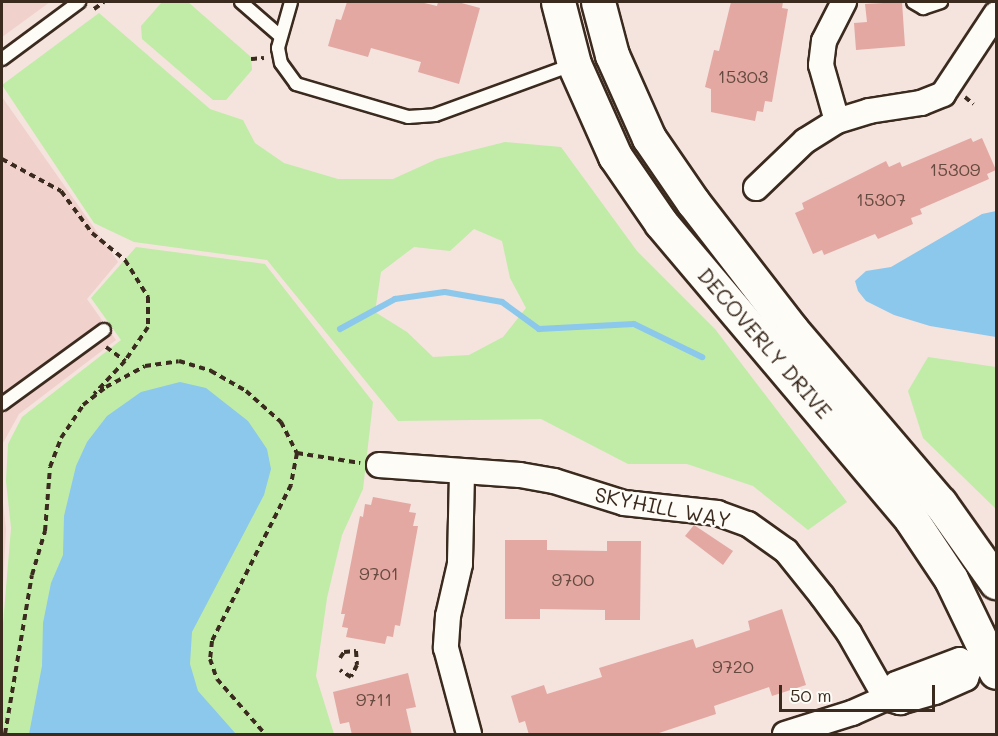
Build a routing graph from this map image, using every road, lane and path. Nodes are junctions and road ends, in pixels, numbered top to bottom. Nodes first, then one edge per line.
1 (79, 2) edge
2 (241, 2) edge
3 (291, 2) edge
4 (558, 2) edge
5 (598, 2) edge
6 (844, 2) edge
7 (913, 2) edge
8 (941, 2) edge
9 (996, 14) edge
10 (279, 35) junction
11 (264, 58) dead end
12 (2, 59) edge
13 (251, 59) dead end
14 (573, 64) junction
15 (837, 121) junction
16 (2, 159) edge
17 (756, 188) dead end
18 (730, 278) junction
19 (104, 330) dead end
20 (105, 347) dead end
21 (125, 361) junction
22 (2, 404) edge
23 (83, 405) junction
24 (297, 453) junction
25 (379, 465) joint
26 (462, 473) junction
27 (996, 582) edge
28 (340, 658) dead end
29 (989, 664) edge
30 (340, 670) dead end
31 (886, 698) junction
32 (4, 734) edge
33 (265, 735) edge
34 (469, 735) edge
35 (785, 735) edge

1 - 12 lane
2 - 10 lane
3 - 10 lane
4 - 14 street, DECOVERLY DRIVE
5 - 18 street, DECOVERLY DRIVE
6 - 15 street
7 - 8 lane
9 - 15 street
10 - 14 lane
11 - 13 path
14 - 18 street, DECOVERLY DRIVE
15 - 17 street
16 - 21 path
18 - 27 street, DECOVERLY DRIVE
18 - 29 street, DECOVERLY DRIVE
19 - 22 lane
20 - 21 path
21 - 23 path
23 - 24 path
23 - 32 path
24 - 25 path
24 - 33 path
25 - 26 street, SKYHILL WAY
26 - 31 street, SKYHILL WAY
26 - 34 street
28 - 30 path
29 - 31 street
31 - 35 street

